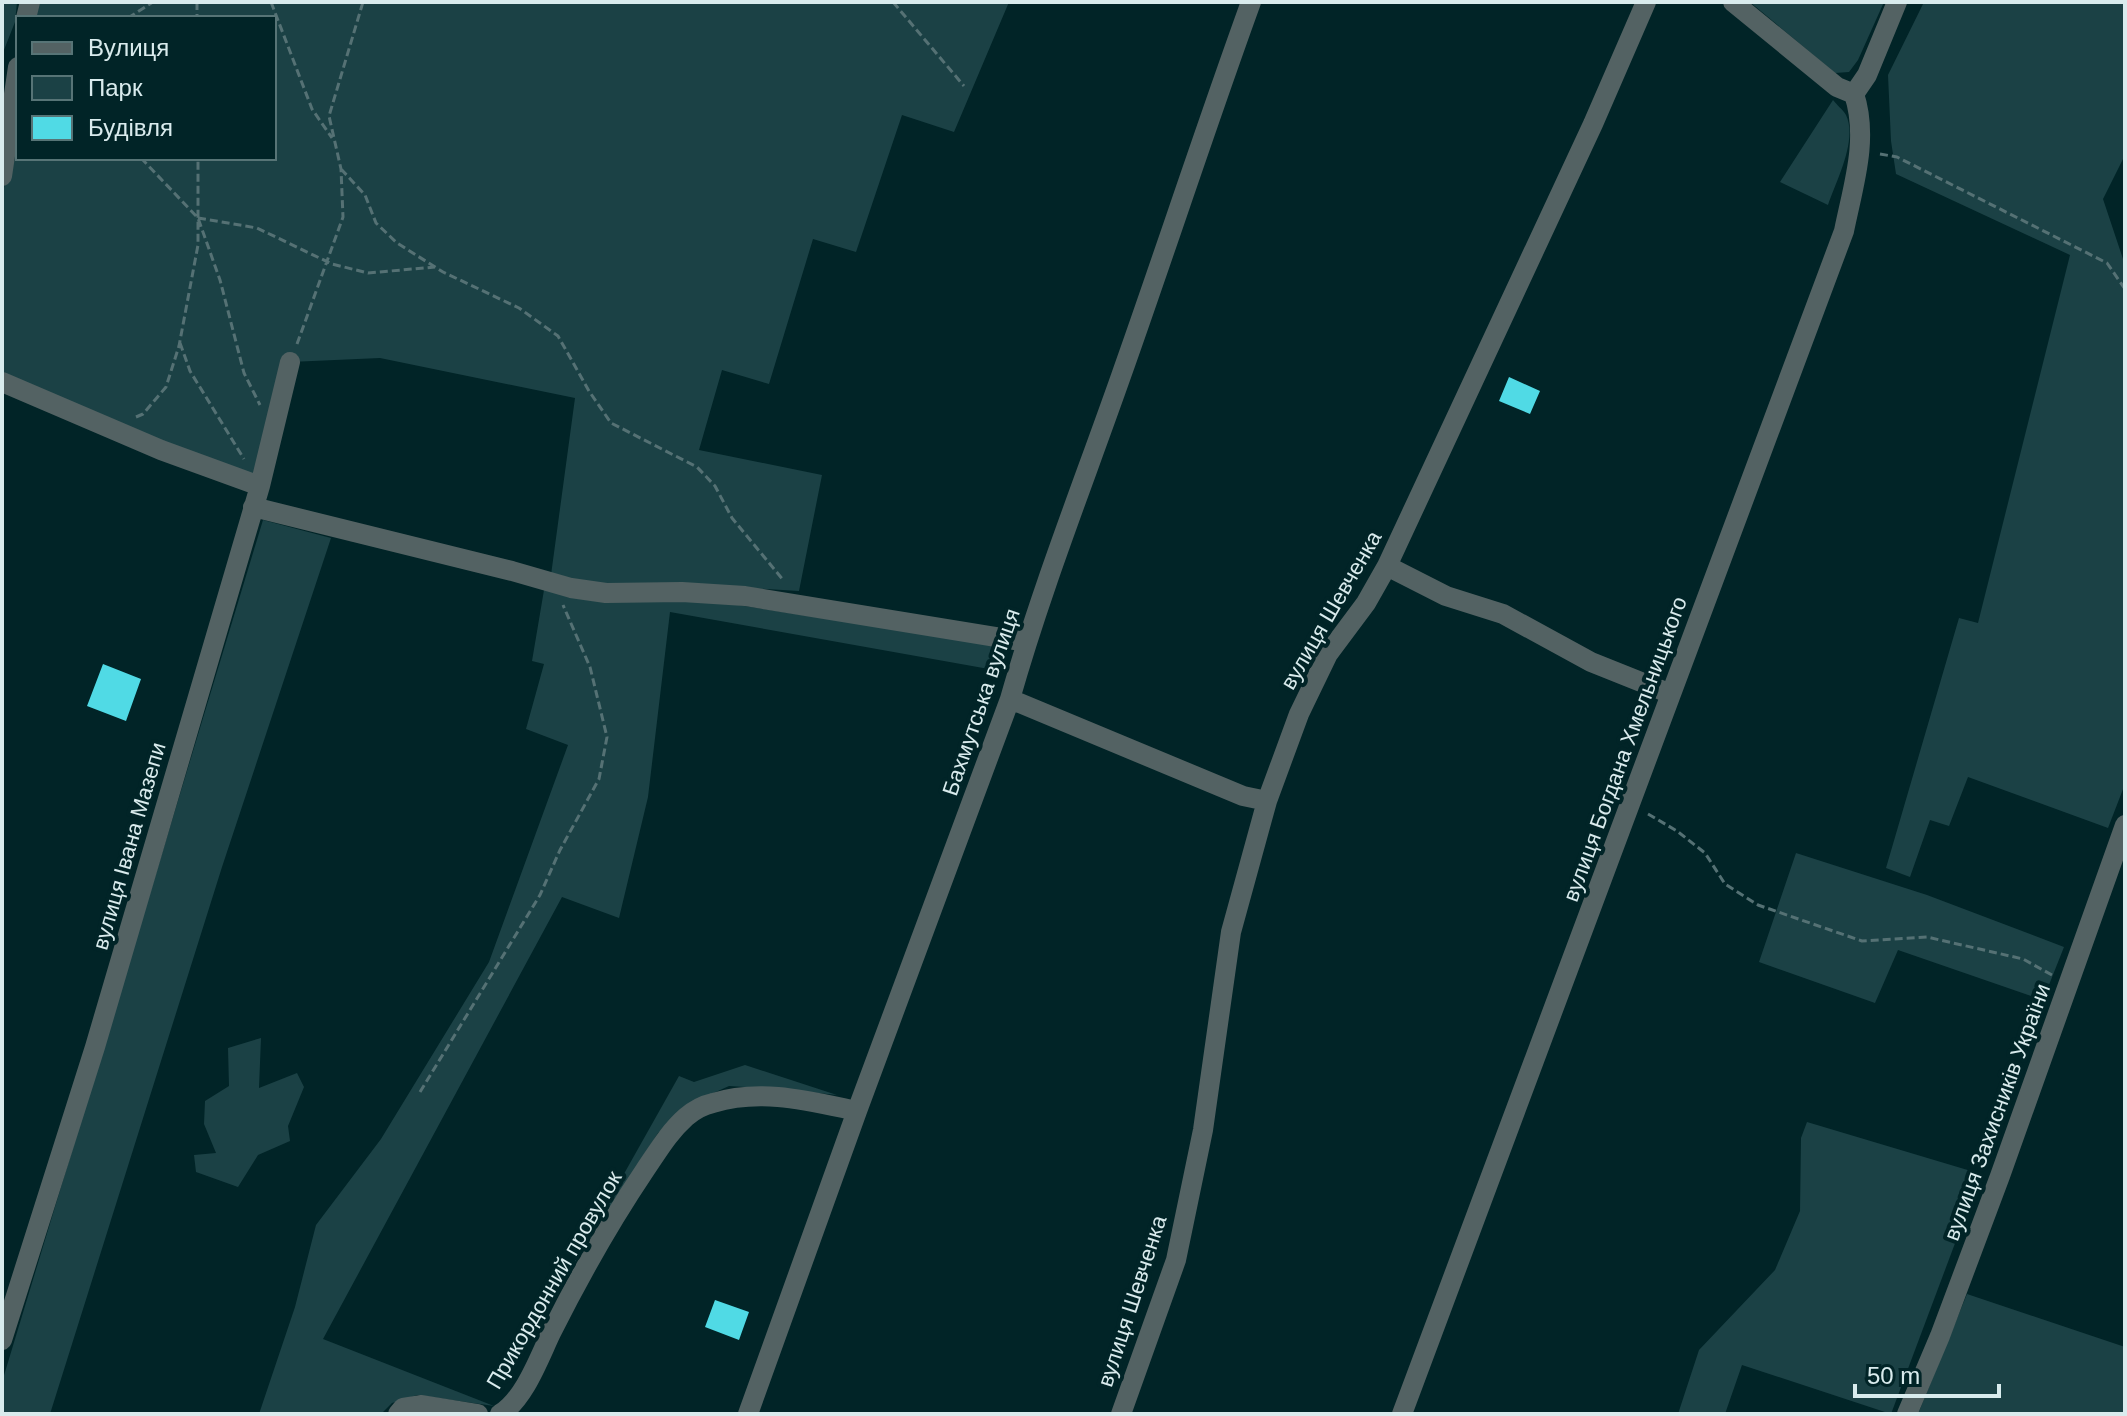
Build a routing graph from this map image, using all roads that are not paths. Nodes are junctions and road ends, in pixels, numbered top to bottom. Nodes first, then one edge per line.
1 (1251, 2) edge
2 (1646, 2) edge
3 (1733, 2) edge
4 (1897, 2) edge
5 (16, 81) edge
6 (1854, 94) junction
7 (2, 176) edge
8 (290, 362) road end
9 (2, 382) edge
10 (260, 486) junction
11 (253, 507) junction
12 (1387, 566) junction
13 (1027, 642) junction
14 (1671, 694) junction
15 (1010, 699) junction
16 (1267, 801) junction
17 (2125, 825) edge
18 (857, 1111) junction
19 (2, 1340) edge
20 (398, 1414) edge
21 (478, 1414) edge
22 (500, 1414) edge
23 (748, 1414) edge
24 (1121, 1414) edge
25 (1402, 1414) edge
26 (1907, 1414) edge

1 - 13 street, Бахмутська вулиця
2 - 12 street, вулиця Шевченка
3 - 6 street
4 - 6 street
5 - 7 street
6 - 14 street, вулиця Богдана Хмельницького
8 - 10 street, вулиця Івана Мазепи
9 - 10 street
10 - 11 street, вулиця Івана Мазепи
11 - 13 street
11 - 19 street, вулиця Івана Мазепи
12 - 14 street
12 - 16 street, вулиця Шевченка
13 - 15 street, Бахмутська вулиця
14 - 25 street, вулиця Богдана Хмельницького
15 - 16 street
15 - 18 street, Бахмутська вулиця
16 - 24 street, вулиця Шевченка
17 - 26 street, вулиця Захисників України
18 - 22 street, Прикордонний провулок
18 - 23 street, Бахмутська вулиця
20 - 21 street, Прикордонний провулок

